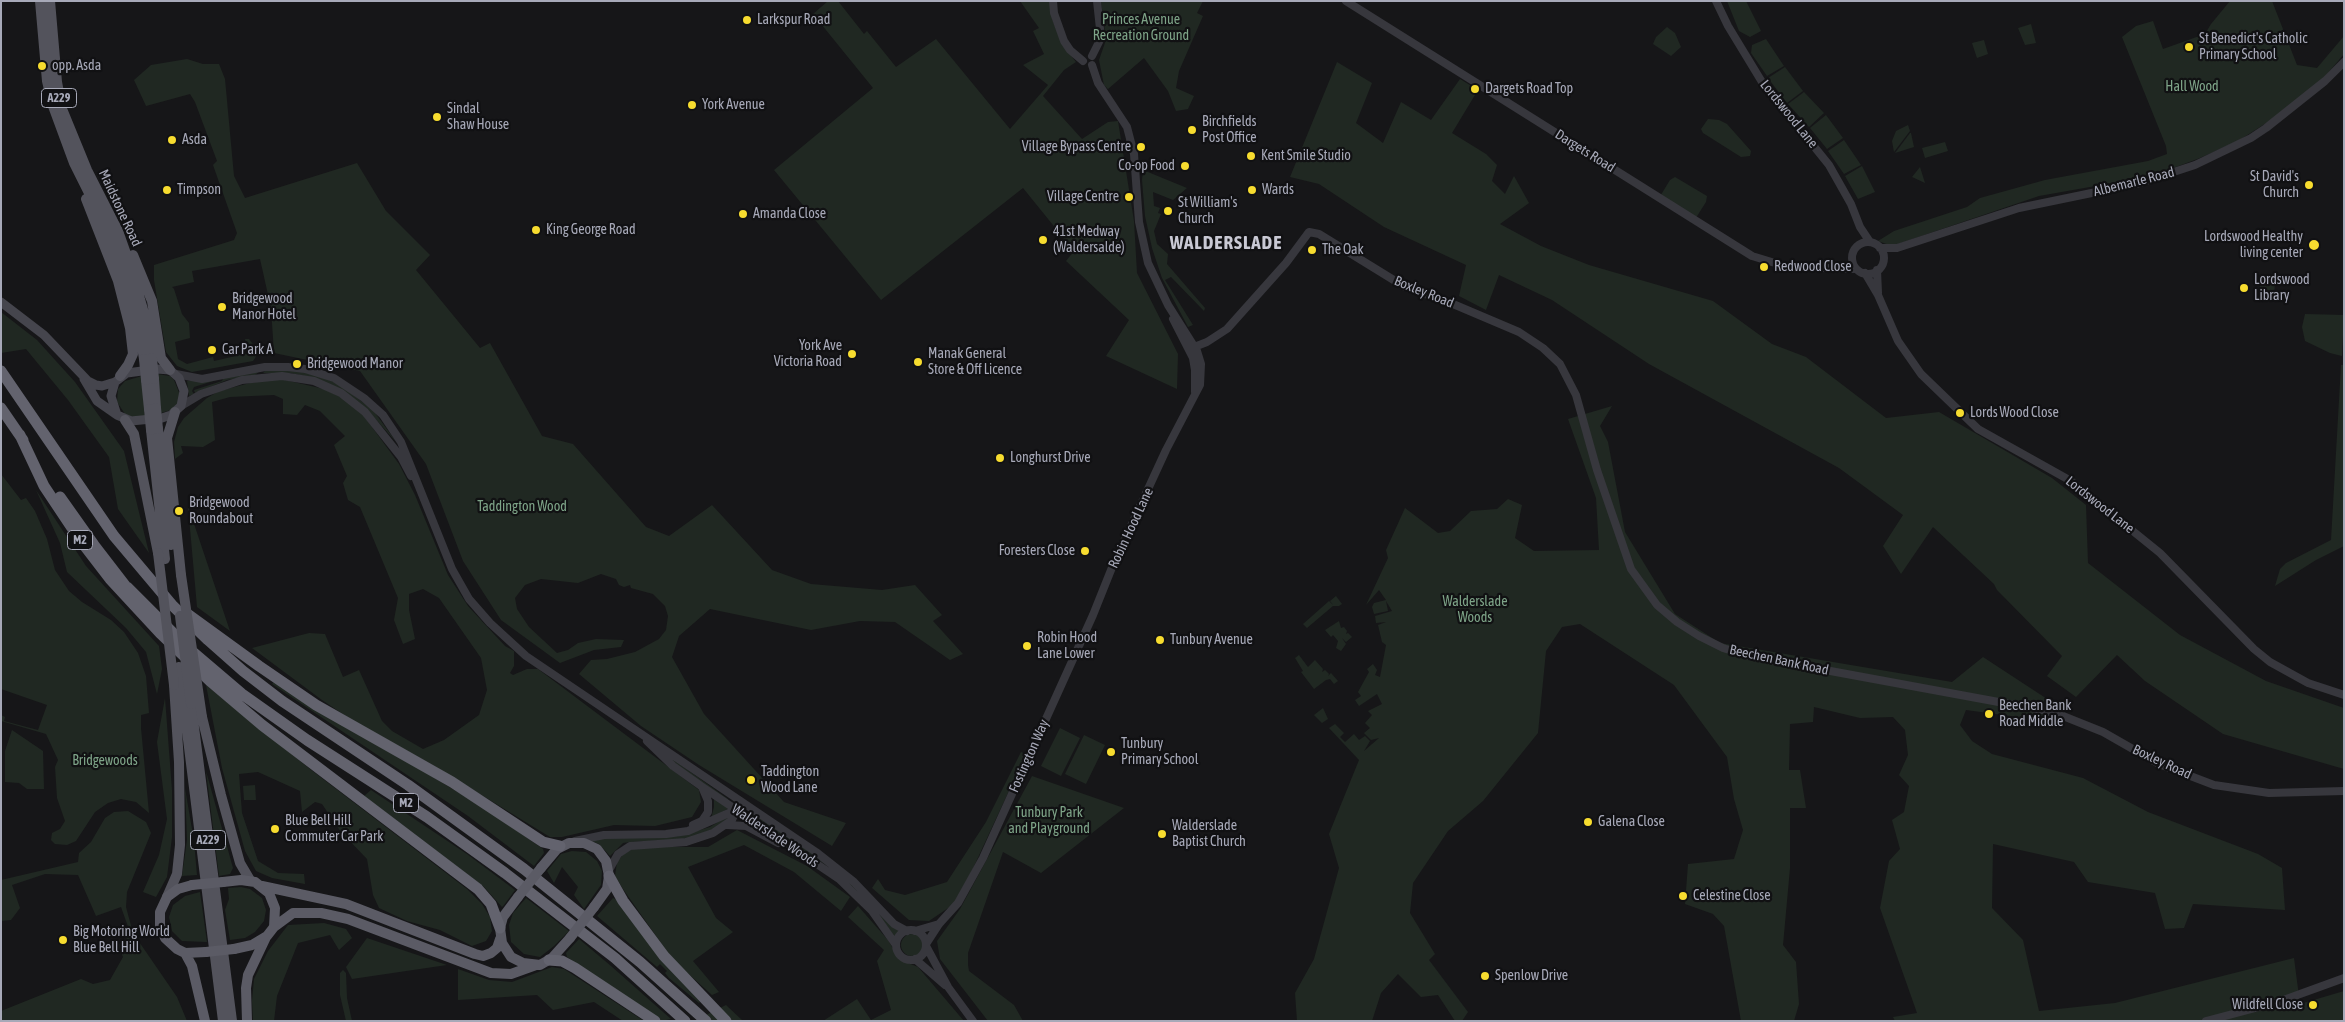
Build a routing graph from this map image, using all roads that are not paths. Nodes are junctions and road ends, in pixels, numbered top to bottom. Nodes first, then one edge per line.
1 (40, 1) edge
2 (50, 1) edge
3 (1053, 1) edge
4 (1097, 1) edge
5 (1346, 1) edge
6 (1716, 1) edge
7 (1092, 56) junction
8 (1083, 61) junction
9 (2344, 62) edge
10 (1092, 65) junction
11 (74, 163) junction
12 (1860, 227) junction
13 (118, 230) junction
14 (1870, 242) junction
15 (1857, 246) junction
16 (1880, 248) junction
17 (1897, 248) junction
18 (1852, 254) junction
19 (1884, 259) junction
20 (1836, 268) junction
21 (1856, 269) junction
22 (1877, 270) junction
23 (1865, 273) junction
24 (1878, 296) junction
25 (1, 302) edge
26 (1192, 348) junction
27 (1543, 348) joint
28 (148, 358) junction
29 (1, 371) edge
30 (173, 372) junction
31 (83, 377) junction
32 (117, 379) junction
33 (1, 408) edge
34 (178, 409) junction
35 (121, 417) junction
36 (155, 429) junction
37 (20, 435) junction
38 (425, 505) junction
39 (162, 556) junction
40 (177, 572) junction
41 (127, 587) junction
42 (174, 606) junction
43 (160, 633) junction
44 (185, 651) junction
45 (1071, 663) joint
46 (178, 690) junction
47 (2344, 695) edge
48 (1987, 700) joint
49 (202, 716) junction
50 (644, 737) junction
51 (701, 786) junction
52 (2344, 791) edge
53 (728, 794) junction
54 (735, 809) junction
55 (752, 809) junction
56 (727, 825) junction
57 (679, 833) junction
58 (573, 842) junction
59 (560, 846) junction
60 (794, 848) junction
61 (609, 873) junction
62 (250, 880) junction
63 (262, 886) junction
64 (167, 897) junction
65 (939, 924) junction
66 (274, 926) junction
67 (907, 931) junction
68 (915, 931) junction
69 (500, 934) junction
70 (266, 936) junction
71 (896, 945) junction
72 (926, 945) junction
73 (185, 953) junction
74 (915, 959) junction
75 (549, 960) junction
76 (536, 965) junction
77 (2344, 978) edge
78 (948, 987) junction
79 (205, 1021) edge
80 (223, 1021) edge
81 (232, 1021) edge
82 (246, 1021) edge
83 (655, 1021) edge
84 (685, 1021) edge
85 (706, 1021) edge
86 (726, 1021) edge
87 (973, 1021) edge
88 (2206, 1021) edge

1 - 11 main road, A229
2 - 13 main road, Maidstone Road / A229
3 - 8 street
4 - 7 street
5 - 20 street, Dargets Road
6 - 12 street, Lordswood Lane
7 - 8 street
7 - 10 street
8 - 10 street
9 - 17 street, Albemarle Road
10 - 26 street
11 - 28 main road, A229
11 - 32 main road
12 - 14 street, Lordswood Lane
12 - 15 street
13 - 28 main road, Maidstone Road / A229
13 - 30 main road
14 - 15 street
14 - 16 street, Lordswood Lane
15 - 18 street
16 - 17 street, Albemarle Road
16 - 19 street
17 - 19 street, Albemarle Road
18 - 20 street
18 - 21 street
19 - 22 street
20 - 21 street, Dargets Road
21 - 23 street
22 - 23 street
22 - 24 street, Lordswood Lane
23 - 24 street, Lordswood Lane
24 - 47 street, Lordswood Lane
25 - 31 main road
26 - 27 street, Boxley Road
26 - 45 street, Robin Hood Lane
27 - 48 street, Beechen Bank Road
28 - 36 main road, Maidstone Road / A229, bridge
29 - 42 highway, M2
30 - 32 main road
30 - 34 main road
30 - 38 street, Walderslade Woods
31 - 32 main road
31 - 35 main road
32 - 35 main road
33 - 37 highway, M2
34 - 35 main road
34 - 38 street, Walderslade Woods
34 - 40 main road
35 - 39 main road
36 - 39 main road, A229
36 - 40 main road, A229
37 - 41 highway, M2
37 - 43 highway, M2
38 - 50 street, Walderslade Woods
39 - 46 main road, bridge
39 - 46 main road, A229
40 - 44 main road, A229, bridge
40 - 49 main road, bridge
41 - 43 highway, M2
41 - 84 highway, M2
42 - 59 highway, M2
42 - 85 highway, M2
43 - 69 highway, M2
44 - 49 main road, bridge
44 - 81 main road, A229, bridge
45 - 65 street, Fostington Way
46 - 64 main road
46 - 80 main road, A229
48 - 52 street, Boxley Road
49 - 62 main road
50 - 51 street, Walderslade Woods
50 - 53 street, Walderslade Woods
51 - 54 street, Walderslade Woods
51 - 57 street
53 - 54 street
53 - 55 street, Walderslade Woods
54 - 55 street
54 - 56 street
54 - 57 street
54 - 60 street, Walderslade Woods
55 - 67 street, Walderslade Woods
56 - 60 street
56 - 61 street
57 - 58 street
58 - 59 highway
58 - 61 highway
59 - 69 highway, bridge
60 - 71 street, Walderslade Woods
61 - 75 highway, bridge
61 - 86 highway
62 - 63 highway
62 - 64 highway, bridge
63 - 66 highway
63 - 69 highway
64 - 73 highway
65 - 68 street
65 - 72 street, Fostington Way
66 - 70 highway
66 - 76 highway
67 - 68 street
67 - 71 street
68 - 72 street
69 - 76 highway
70 - 73 highway, bridge
70 - 82 highway
71 - 74 street
72 - 74 street
72 - 78 street
73 - 79 highway
74 - 78 street
75 - 76 highway
75 - 83 highway
77 - 88 street
78 - 87 street

